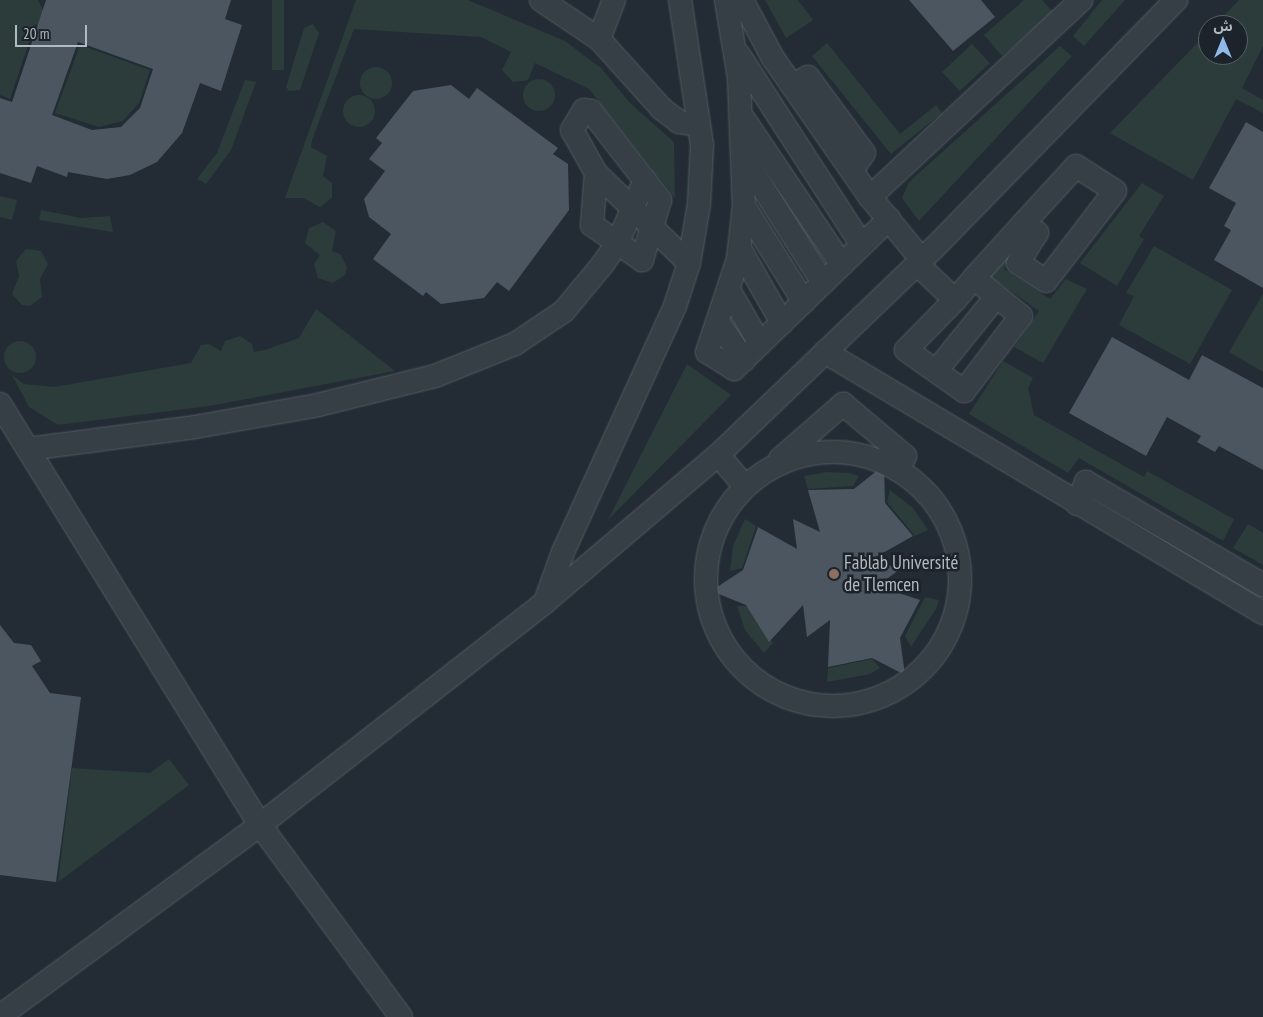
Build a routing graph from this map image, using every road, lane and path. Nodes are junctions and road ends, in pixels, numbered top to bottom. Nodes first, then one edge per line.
1 (541, 0) edge
2 (614, 0) edge
3 (680, 0) edge
4 (726, 0) edge
5 (742, 0) edge
6 (1081, 0) edge
7 (1176, 0) edge
8 (598, 39) junction
9 (733, 46) junction
10 (741, 115) junction
11 (699, 125) junction
12 (746, 161) junction
13 (596, 172) junction
14 (645, 180) junction
15 (870, 197) junction
16 (744, 206) junction
17 (632, 210) junction
18 (889, 219) junction
19 (1022, 225) junction
20 (654, 231) junction
21 (617, 244) junction
22 (862, 245) junction
23 (740, 249) junction
24 (919, 262) junction
25 (689, 263) junction
26 (842, 265) junction
27 (974, 278) junction
28 (823, 283) junction
29 (729, 290) junction
30 (996, 297) junction
31 (955, 300) junction
32 (804, 302) junction
33 (782, 323) junction
34 (752, 352) junction
35 (825, 352) junction
36 (936, 371) junction
37 (0, 404) edge
38 (28, 449) junction
39 (718, 455) junction
40 (770, 468) junction
41 (898, 469) junction
42 (746, 486) junction
43 (1077, 504) junction
44 (1263, 585) edge
45 (544, 603) junction
46 (1263, 613) edge
47 (260, 825) junction
48 (0, 1016) edge
49 (401, 1017) edge

1 - 8 street
2 - 8 street
3 - 11 street
4 - 9 street
5 - 15 street
6 - 15 street
7 - 24 street
8 - 11 street
9 - 10 street
9 - 22 street
10 - 12 street
10 - 26 street
11 - 25 street
12 - 16 street
12 - 28 street
13 - 14 street
13 - 17 street
13 - 21 street
14 - 17 street
14 - 20 street
15 - 18 street
16 - 23 street
16 - 32 street
17 - 20 street
17 - 21 street
18 - 22 street
18 - 24 street
19 - 19 street
19 - 27 street
20 - 21 street
20 - 25 street
21 - 38 street
22 - 26 street
23 - 29 street
23 - 33 street
24 - 31 street
24 - 35 street
25 - 45 street
26 - 28 street
27 - 30 street
27 - 31 street
28 - 32 street
29 - 34 street
29 - 34 street
30 - 36 street
30 - 36 street
31 - 36 street
32 - 33 street
33 - 34 street
35 - 39 street
35 - 43 street
37 - 38 street
38 - 47 street
39 - 42 street
39 - 45 street
40 - 41 street
40 - 41 street
40 - 42 street
41 - 42 street
43 - 44 street
43 - 46 street
45 - 47 street
47 - 48 street
47 - 49 street

